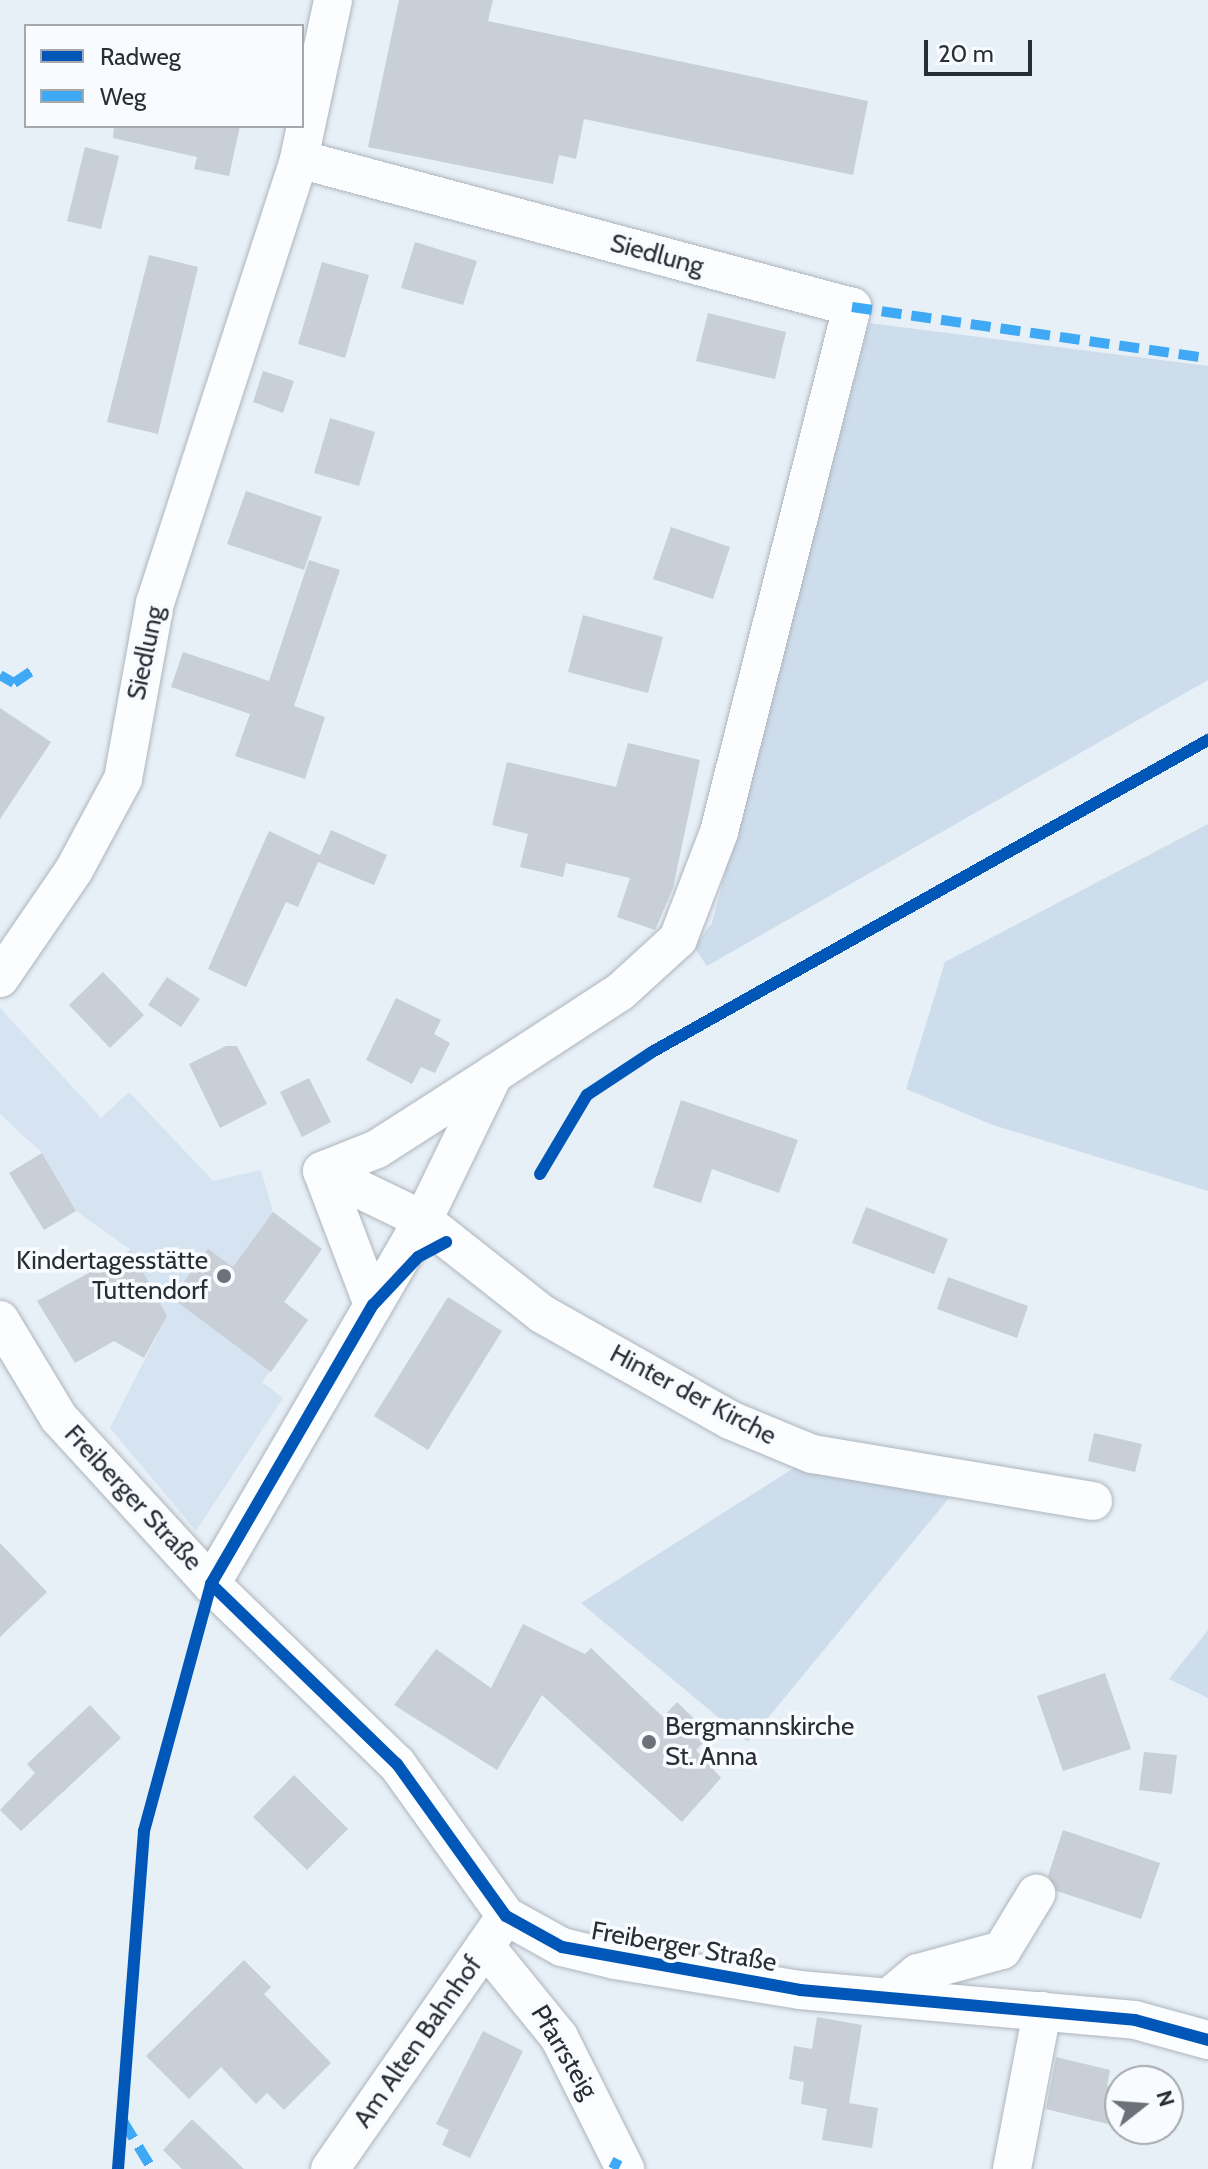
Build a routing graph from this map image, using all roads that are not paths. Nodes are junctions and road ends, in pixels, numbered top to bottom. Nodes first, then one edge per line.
1 (333, 0) edge
2 (299, 159) junction
3 (0, 978) edge
4 (494, 1074) junction
5 (322, 1171) junction
6 (423, 1220) junction
7 (373, 1305) junction
8 (0, 1320) edge
9 (1093, 1501) dead end
10 (211, 1584) junction
11 (1036, 1894) dead end
12 (495, 1931) junction
13 (888, 1998) junction
14 (1042, 2011) junction
15 (1208, 2040) edge
16 (330, 2169) edge
17 (625, 2169) edge
18 (1012, 2169) edge

1 - 2 street
2 - 3 street, Siedlung
2 - 4 street, Siedlung
4 - 5 street
4 - 6 street
5 - 6 street
5 - 7 street
6 - 7 street
6 - 9 street, Hinter der Kirche
7 - 10 street
8 - 10 street, Freiberger Straße
10 - 12 street, Freiberger Straße
11 - 13 street
12 - 13 street, Freiberger Straße
12 - 16 street, Am Alten Bahnhof
12 - 17 street, Pfarrsteig
13 - 14 street, Freiberger Straße
14 - 15 street, Freiberger Straße
14 - 18 street

